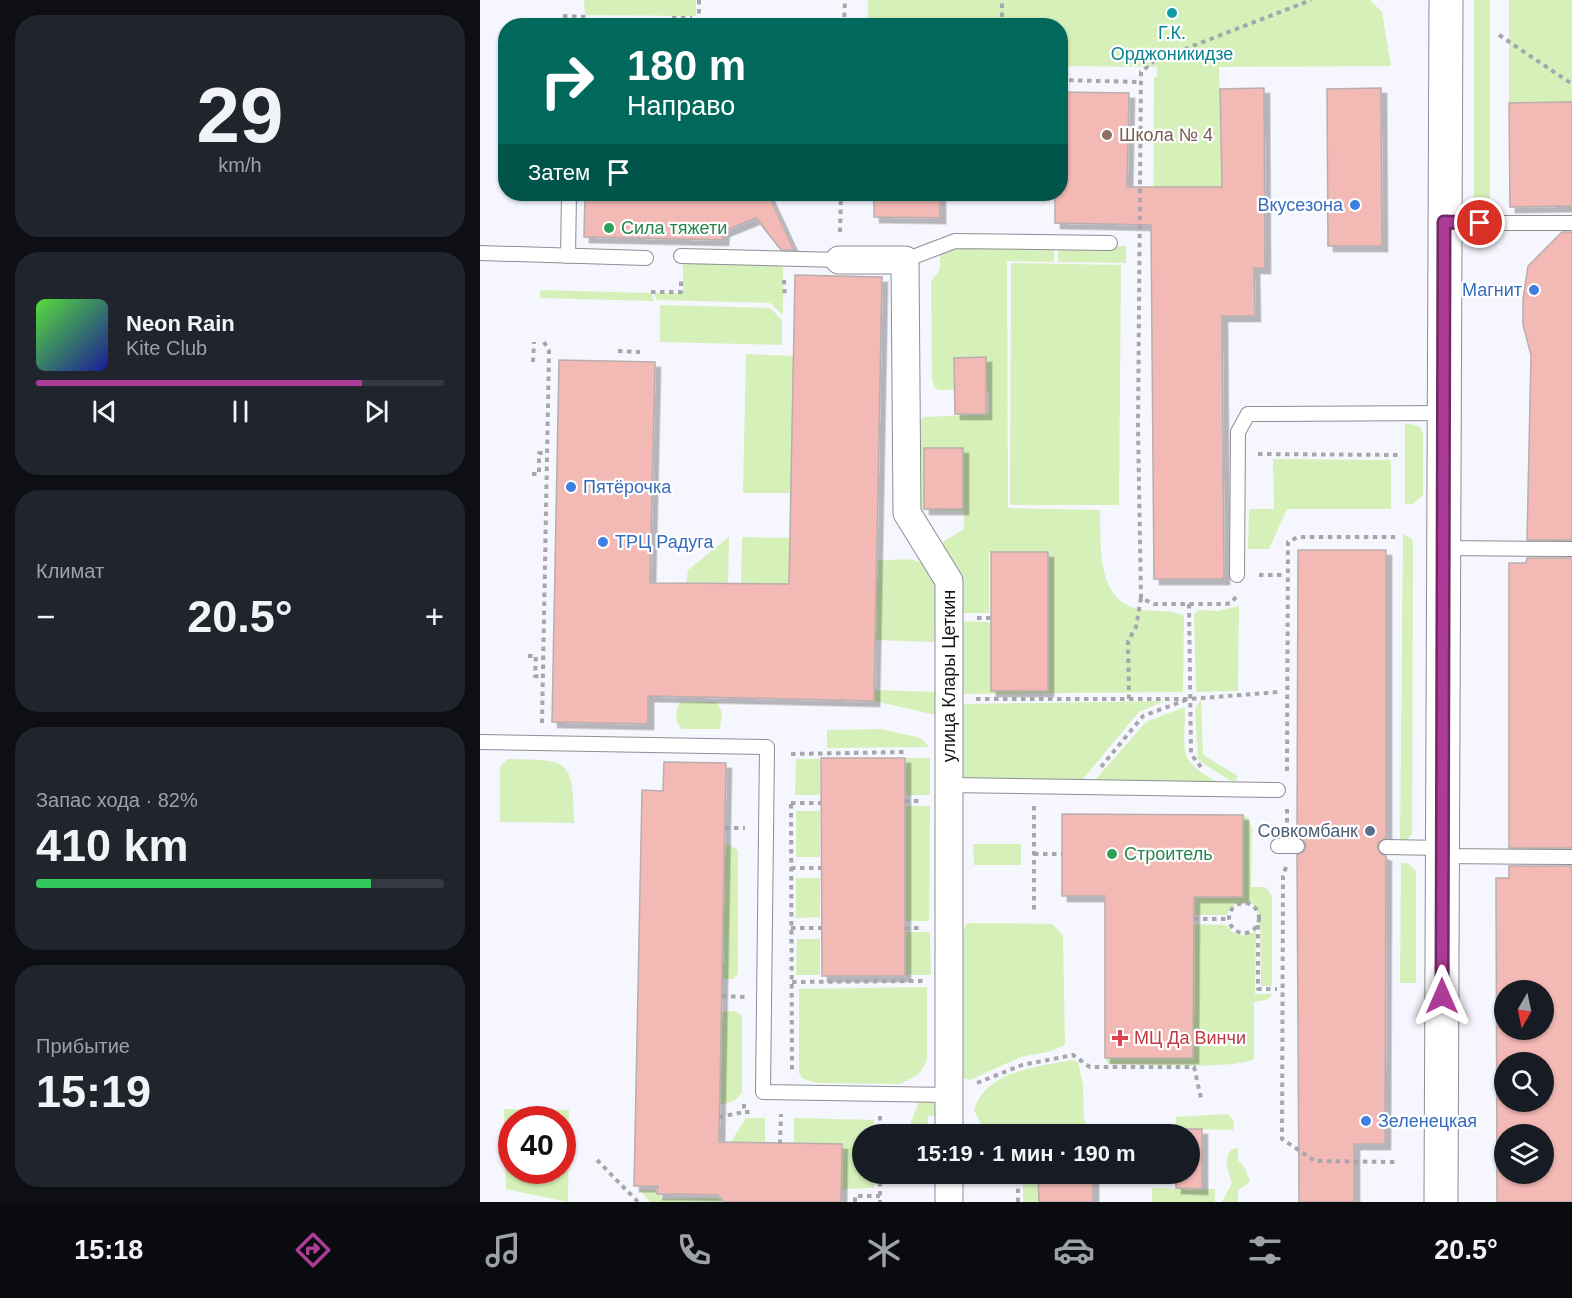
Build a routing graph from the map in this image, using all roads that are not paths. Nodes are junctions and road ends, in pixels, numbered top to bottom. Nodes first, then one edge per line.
1 (1446, 0) edge
2 (569, 201) edge
3 (1444, 222) junction
4 (1572, 223) edge
5 (1110, 243) dead end
6 (480, 253) edge
7 (568, 256) junction
8 (681, 256) road end
9 (646, 258) dead end
10 (839, 260) joint
11 (905, 260) junction
12 (1444, 413) junction
13 (1443, 548) junction
14 (1572, 549) edge
15 (1237, 575) road end
16 (480, 742) edge
17 (949, 785) junction
18 (1283, 785) road end
19 (1278, 846) dead end
20 (1297, 846) dead end
21 (1386, 847) dead end
22 (1442, 852) junction
23 (1572, 857) edge
24 (949, 1095) junction
25 (949, 1124) edge
26 (949, 1184) edge
27 (949, 1202) edge
28 (1441, 1202) edge

1 - 3 street
2 - 7 lane
3 - 4 lane
3 - 12 street
5 - 11 lane
6 - 7 lane
7 - 9 lane
8 - 10 lane
10 - 11 street
11 - 17 street, улица Клары Цеткин
12 - 13 street
12 - 15 lane
13 - 14 lane
13 - 22 street
16 - 24 lane
17 - 18 lane
17 - 24 street, улица Клары Цеткин
19 - 20 lane
21 - 22 lane
22 - 23 lane
22 - 28 street
24 - 25 street, улица Клары Цеткин
26 - 27 street

